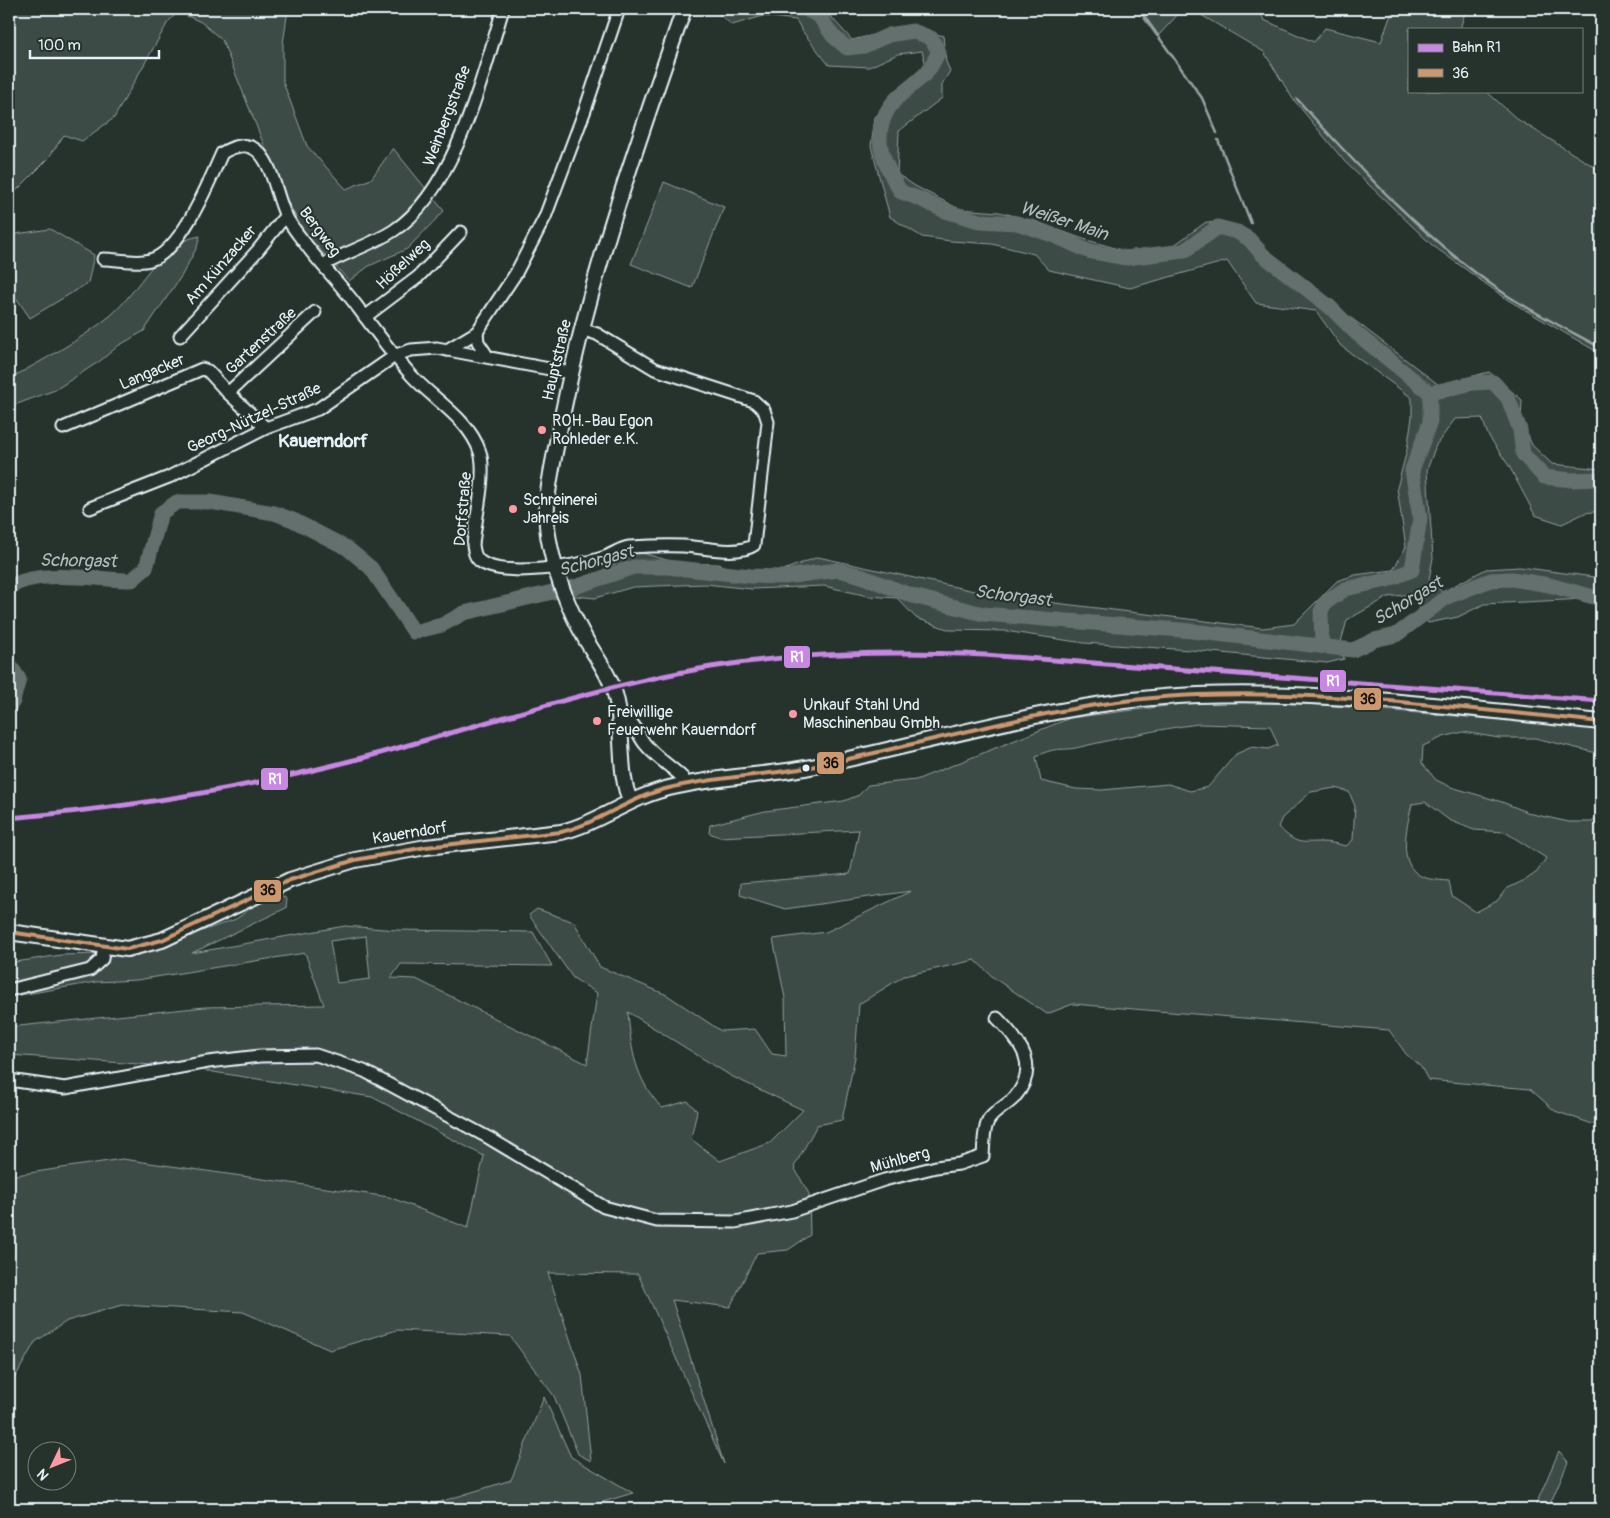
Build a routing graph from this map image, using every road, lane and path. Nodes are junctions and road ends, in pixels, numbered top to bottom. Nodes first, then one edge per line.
1 (503, 9) edge
2 (619, 9) edge
3 (684, 9) edge
4 (286, 215) junction
5 (461, 232) dead end
6 (103, 259) dead end
7 (324, 264) junction
8 (315, 312) dead end
9 (365, 317) junction
10 (581, 329) junction
11 (477, 332) junction
12 (180, 336) dead end
13 (447, 350) junction
14 (396, 356) junction
15 (488, 357) junction
16 (571, 373) junction
17 (228, 393) junction
18 (63, 428) dead end
19 (266, 428) junction
20 (90, 508) dead end
21 (557, 573) junction
22 (620, 718) junction
23 (1601, 722) edge
24 (684, 785) junction
25 (631, 801) junction
26 (9, 932) edge
27 (104, 946) junction
28 (9, 990) edge
29 (997, 1018) dead end
30 (9, 1080) edge

1 - 7 street, Weinbergstraße
2 - 11 street
3 - 10 main road, Hauptstraße
4 - 6 street, Bergweg
4 - 7 street, Bergweg
4 - 12 street, Am Künzacker
5 - 9 street, Hößelweg
7 - 9 street, Bergweg
8 - 17 street, Gartenstraße
9 - 14 street, Bergweg
10 - 16 main road, Hauptstraße
10 - 21 street, Dorfstraße
11 - 13 street
11 - 15 street
13 - 14 street
13 - 15 street
14 - 19 street, Georg-Nützel-Straße
14 - 21 street, Dorfstraße
15 - 16 street
16 - 21 main road, Hauptstraße
17 - 18 street, Langacker
17 - 19 street, Langacker
19 - 20 street, Georg-Nützel-Straße
21 - 22 main road, Hauptstraße
22 - 24 street
22 - 25 main road, Hauptstraße
23 - 24 main road, Kauerndorf
24 - 25 main road, Kauerndorf
25 - 27 main road, Kauerndorf
26 - 27 main road, Kauerndorf
27 - 28 street
29 - 30 street, Mühlberg

